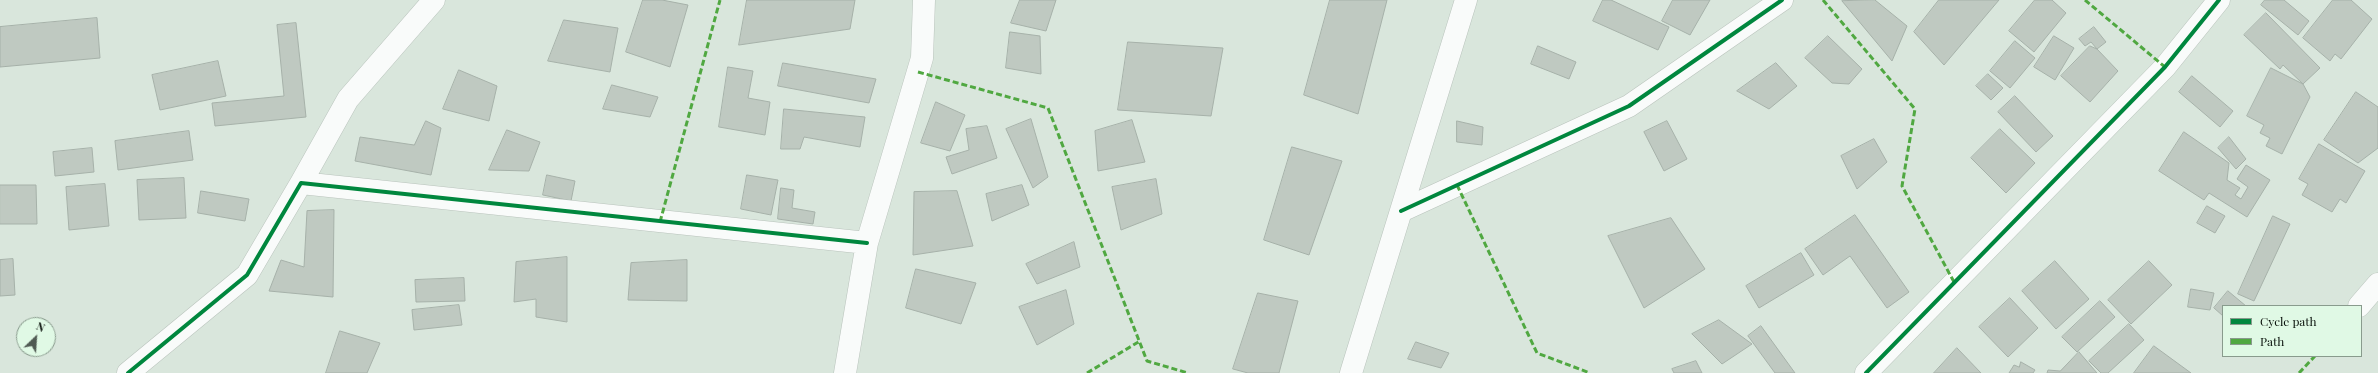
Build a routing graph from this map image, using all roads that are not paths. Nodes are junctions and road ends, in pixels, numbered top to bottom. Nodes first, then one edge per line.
1 (434, 0) edge
2 (924, 0) edge
3 (1466, 0) edge
4 (1782, 0) edge
5 (2219, 0) edge
6 (301, 183) junction
7 (1401, 211) junction
8 (867, 243) junction
9 (2378, 284) edge
10 (2359, 305) edge
11 (128, 373) edge
12 (845, 373) edge
13 (1351, 373) edge
14 (1866, 373) edge

1 - 6 street
2 - 8 street
3 - 7 street
4 - 7 street
5 - 14 street
6 - 8 street
6 - 11 street
7 - 13 street
8 - 12 street
9 - 10 street

